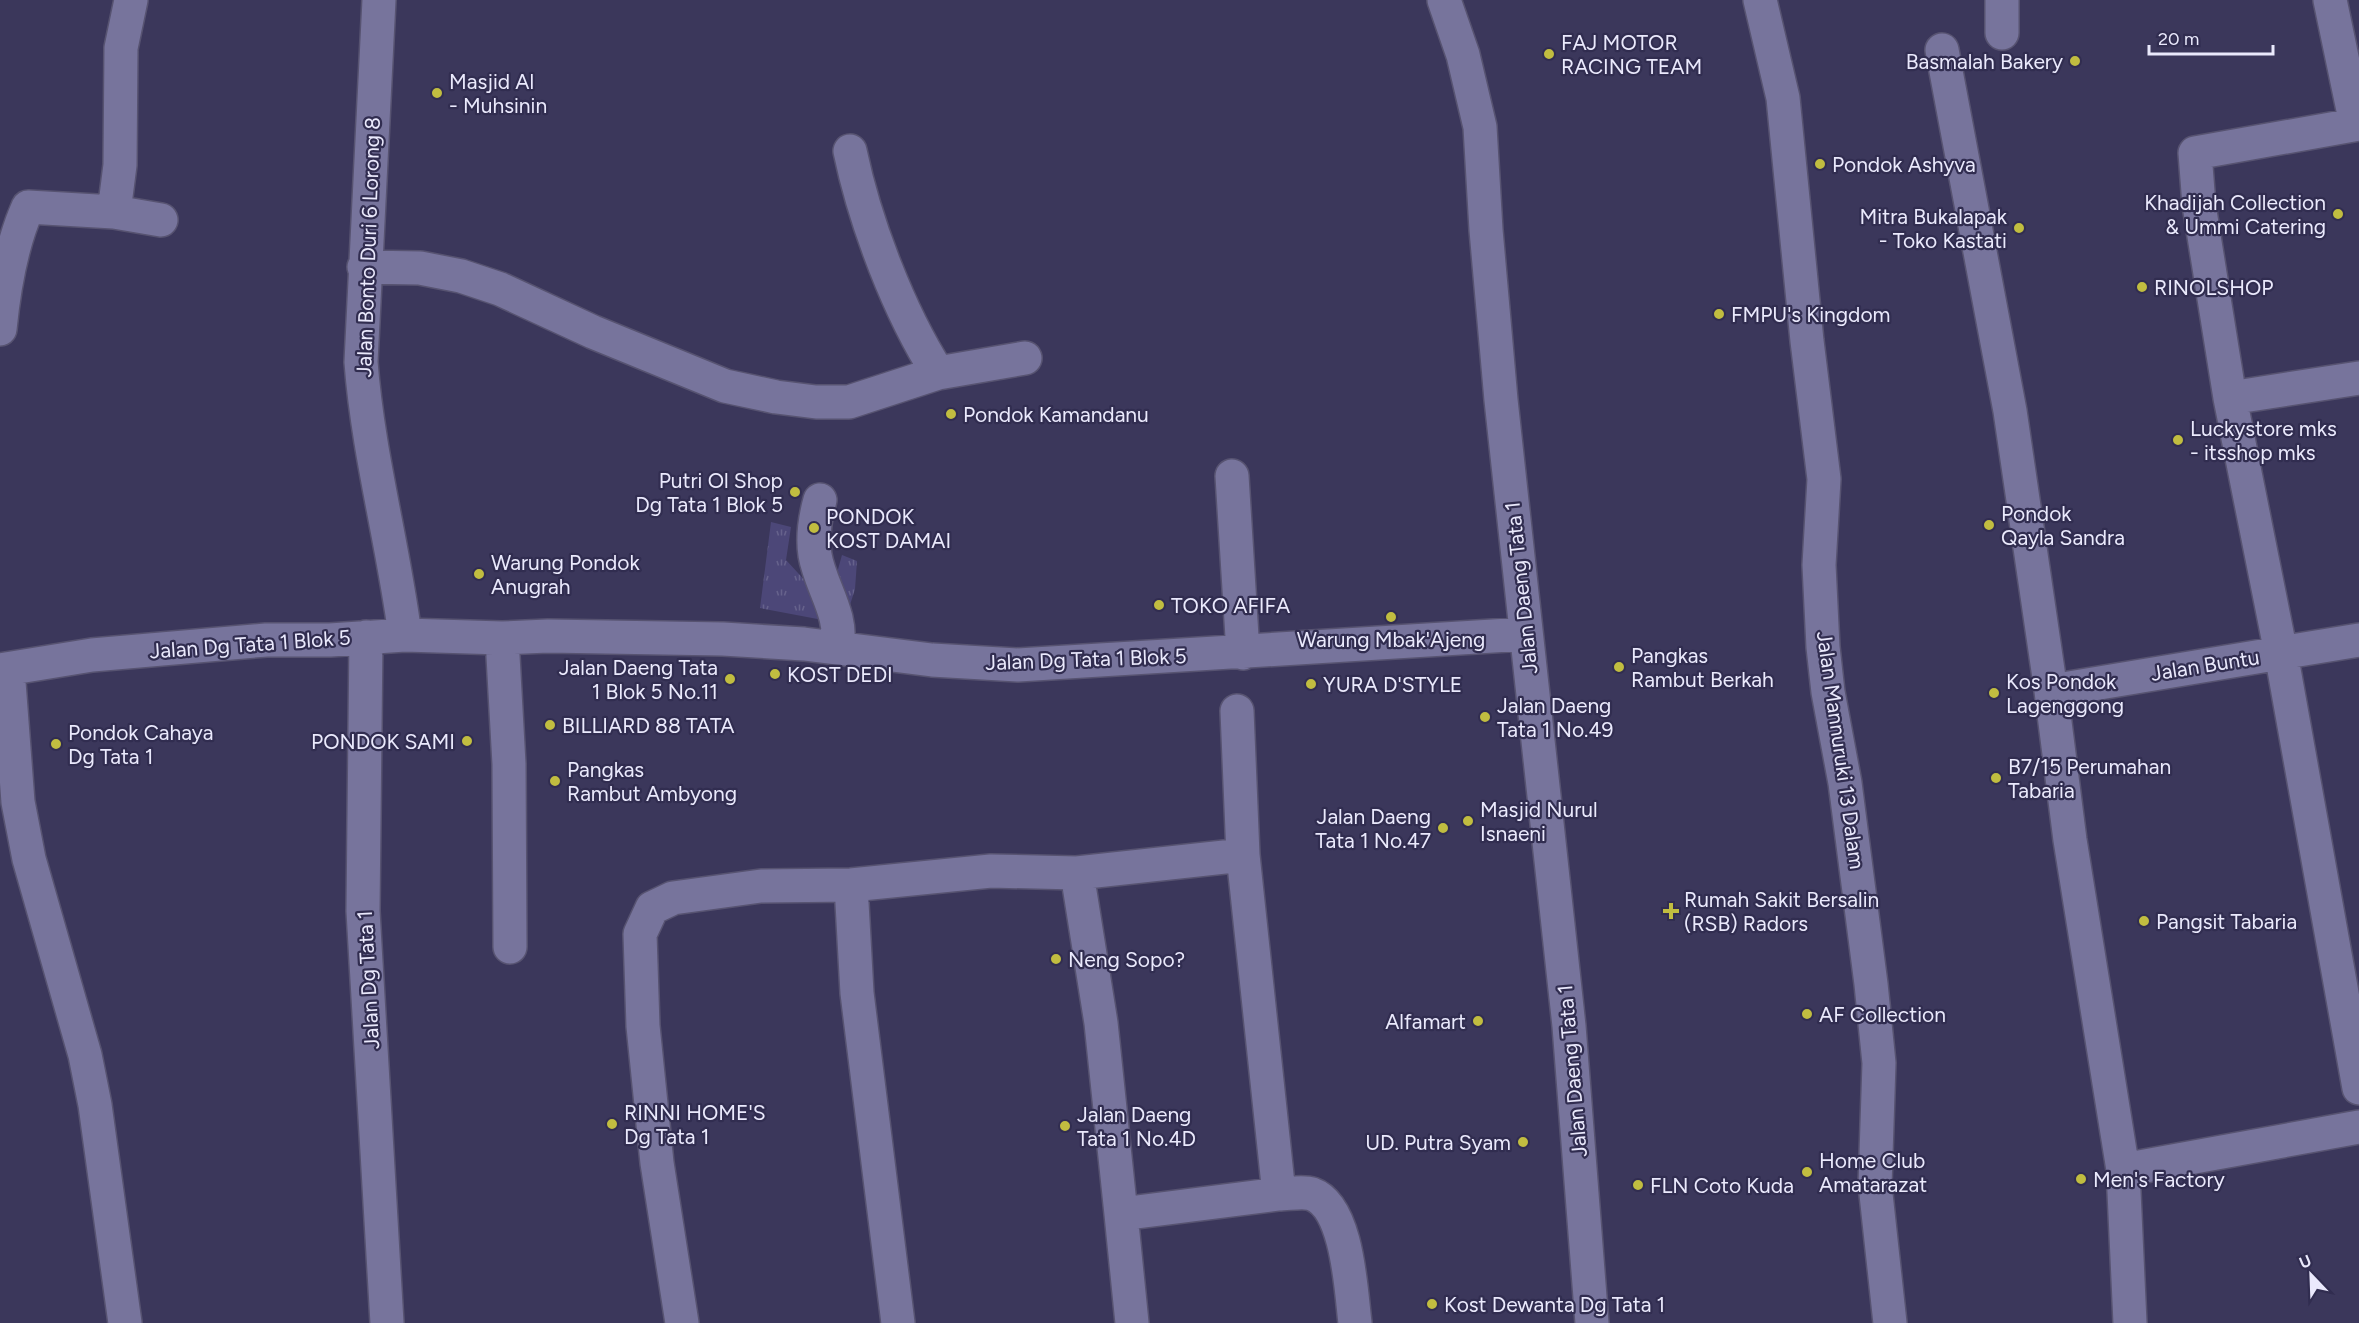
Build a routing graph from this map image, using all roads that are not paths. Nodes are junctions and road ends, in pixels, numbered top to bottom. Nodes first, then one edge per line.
1 (131, 0) edge
2 (379, 0) edge
3 (1444, 0) edge
4 (1760, 0) edge
5 (2002, 0) edge
6 (2330, 0) edge
7 (2002, 33) dead end
8 (1942, 50) dead end
9 (2357, 124) edge
10 (850, 151) dead end
11 (114, 212) junction
12 (161, 220) dead end
13 (363, 267) junction
14 (0, 329) edge
15 (1025, 358) dead end
16 (938, 373) junction
17 (2359, 378) edge
18 (2230, 398) junction
19 (1232, 476) dead end
20 (820, 500) dead end
21 (405, 634) junction
22 (1526, 634) junction
23 (366, 637) junction
24 (502, 638) junction
25 (2359, 640) edge
26 (837, 648) junction
27 (1242, 653) junction
28 (2282, 653) junction
29 (4, 670) edge
30 (2051, 691) junction
31 (1237, 711) dead end
32 (1243, 855) junction
33 (1077, 873) junction
34 (852, 885) junction
35 (510, 947) dead end
36 (2359, 1088) edge
37 (2359, 1127) edge
38 (2123, 1170) junction
39 (1279, 1194) junction
40 (1121, 1214) junction
41 (125, 1323) edge
42 (387, 1323) edge
43 (682, 1323) edge
44 (898, 1323) edge
45 (1132, 1323) edge
46 (1355, 1323) edge
47 (1592, 1323) edge
48 (1890, 1323) edge
49 (2130, 1323) edge

1 - 11 street
2 - 13 street, Jalan Bonto Duri 6 Lorong 8
3 - 22 street, Jalan Daeng Tata 1
4 - 48 street, Jalan Mannuruki 13 Dalam
5 - 7 street
6 - 9 street
8 - 30 street
9 - 18 street
10 - 16 street
11 - 12 street
11 - 14 street
13 - 16 street
13 - 21 street, Jalan Bonto Duri 6 Lorong 8
15 - 16 street
17 - 18 street
18 - 28 street
19 - 27 street
20 - 26 street
21 - 23 street, Jalan Dg Tata 1 Blok 5
21 - 24 street, Jalan Dg Tata 1 Blok 5
22 - 27 street, Jalan Dg Tata 1 Blok 5
22 - 47 street, Jalan Daeng Tata 1
23 - 29 street, Jalan Dg Tata 1 Blok 5
23 - 42 street, Jalan Dg Tata 1
24 - 26 street, Jalan Dg Tata 1 Blok 5
24 - 35 street
25 - 28 street, Jalan Buntu
26 - 27 street, Jalan Dg Tata 1 Blok 5
28 - 30 street, Jalan Buntu
28 - 36 street
29 - 41 street
30 - 38 street
31 - 32 street
32 - 33 street
32 - 39 street
33 - 34 street
33 - 40 street
34 - 43 street
34 - 44 street
37 - 38 street
38 - 49 street
39 - 40 street
39 - 46 street
40 - 45 street

